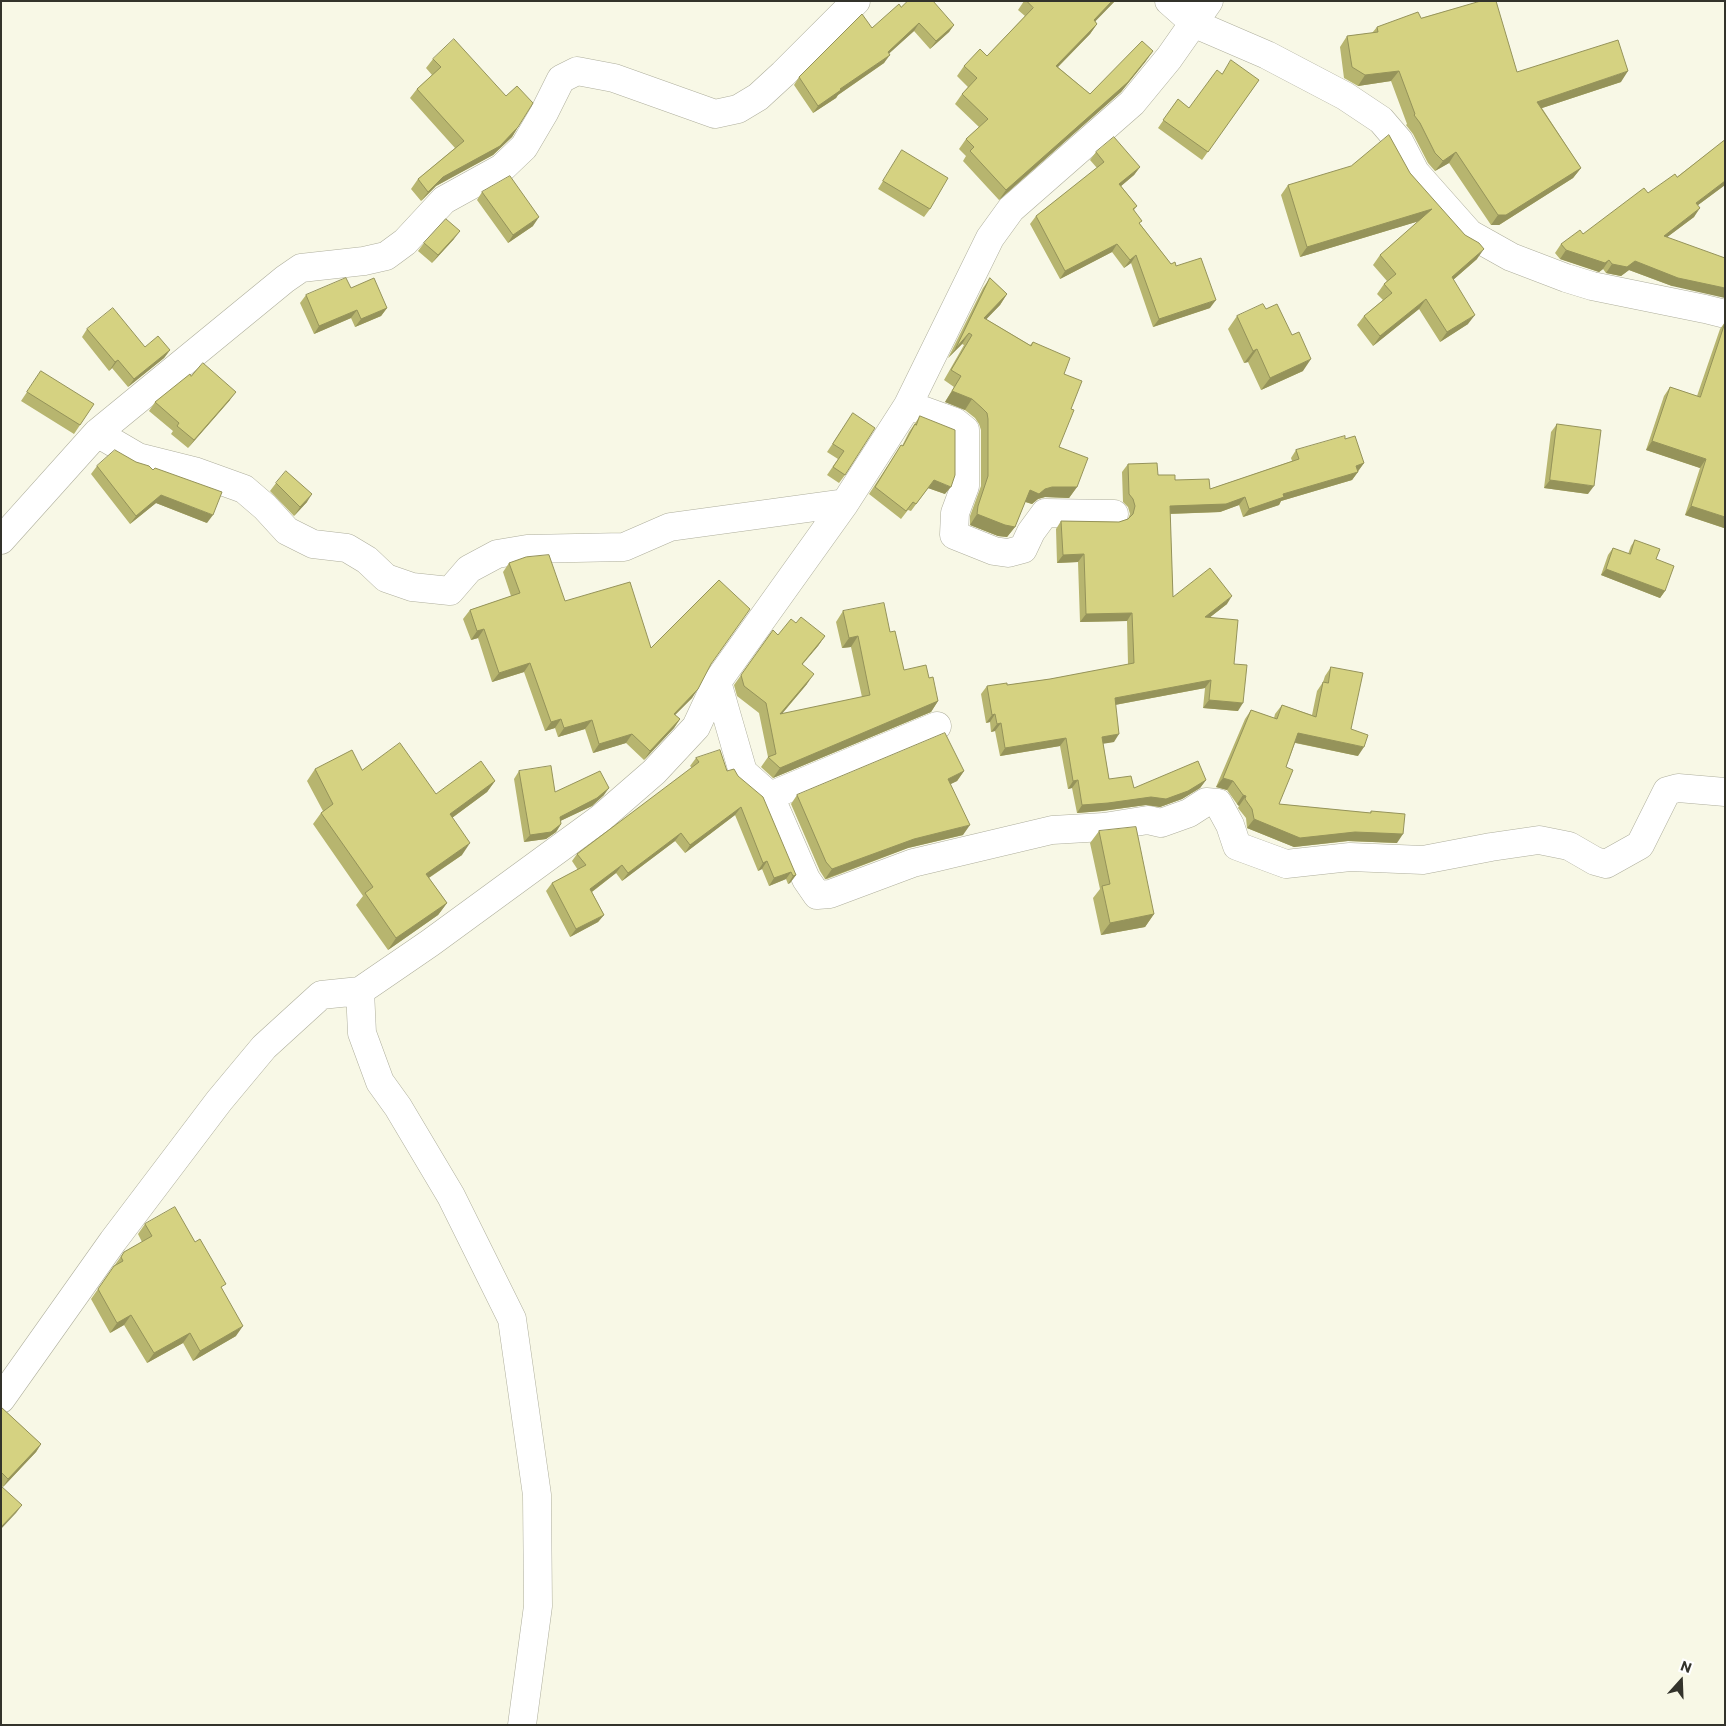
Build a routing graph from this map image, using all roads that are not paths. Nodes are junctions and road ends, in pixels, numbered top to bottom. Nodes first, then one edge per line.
1 (856, 1) edge
2 (1169, 1) edge
3 (1209, 1) edge
4 (1195, 24) junction
5 (1725, 314) edge
6 (908, 404) junction
7 (97, 433) junction
8 (845, 503) junction
9 (1114, 514) dead end
10 (1, 540) edge
11 (717, 682) junction
12 (937, 726) dead end
13 (1725, 792) edge
14 (770, 796) junction
15 (360, 991) junction
16 (1, 1399) edge
17 (522, 1725) edge

1 - 7 street
2 - 4 street
3 - 4 street
4 - 5 street
4 - 6 street
6 - 8 street
6 - 9 street
7 - 8 street
7 - 10 street
8 - 11 street
11 - 14 street
11 - 15 street
12 - 14 street
13 - 14 street
15 - 16 street
15 - 17 street

